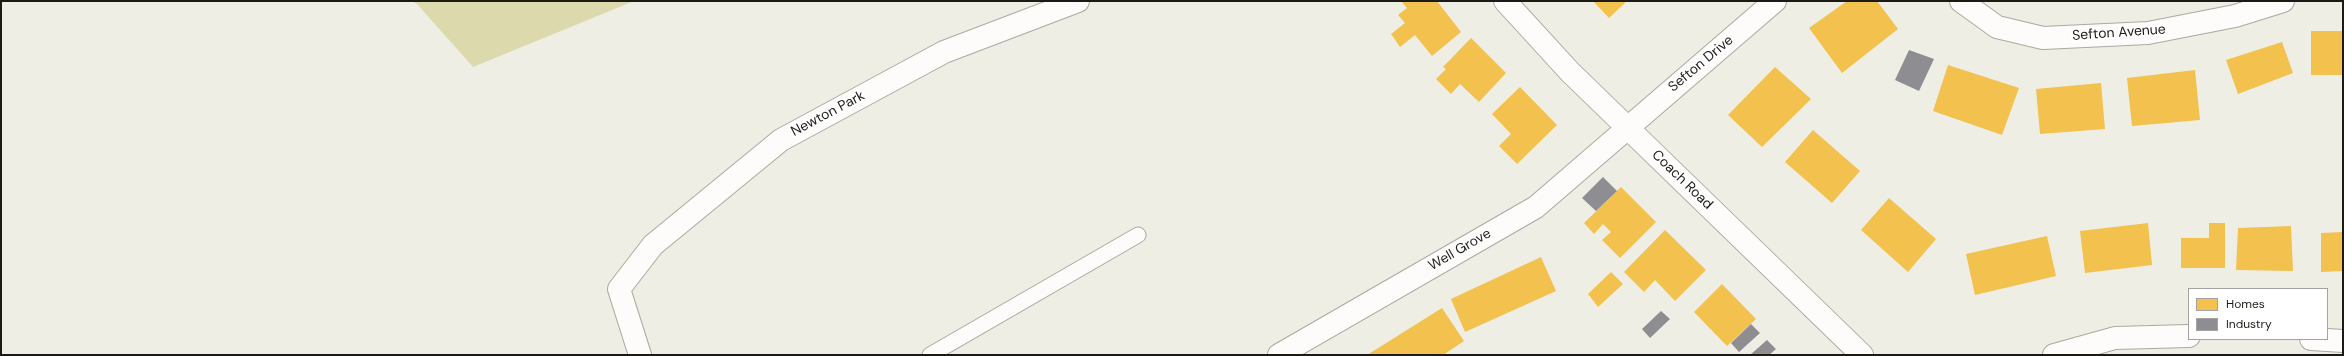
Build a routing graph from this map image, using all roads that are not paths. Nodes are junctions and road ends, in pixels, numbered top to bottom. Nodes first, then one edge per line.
1 (1078, 1) edge
2 (1505, 1) edge
3 (1775, 1) edge
4 (1961, 1) edge
5 (2283, 1) edge
6 (1627, 126) junction
7 (1138, 235) dead end
8 (2188, 336) edge
9 (2327, 340) edge
10 (2343, 341) edge
11 (640, 355) edge
12 (930, 355) edge
13 (1279, 355) edge
14 (1862, 355) edge
15 (2054, 355) edge

1 - 11 street, Newton Park
2 - 6 street, Coach Road
3 - 6 street, Sefton Drive
4 - 5 street, Sefton Avenue
6 - 13 street, Well Grove
6 - 14 street, Coach Road
7 - 12 lane
8 - 15 street
9 - 10 street

